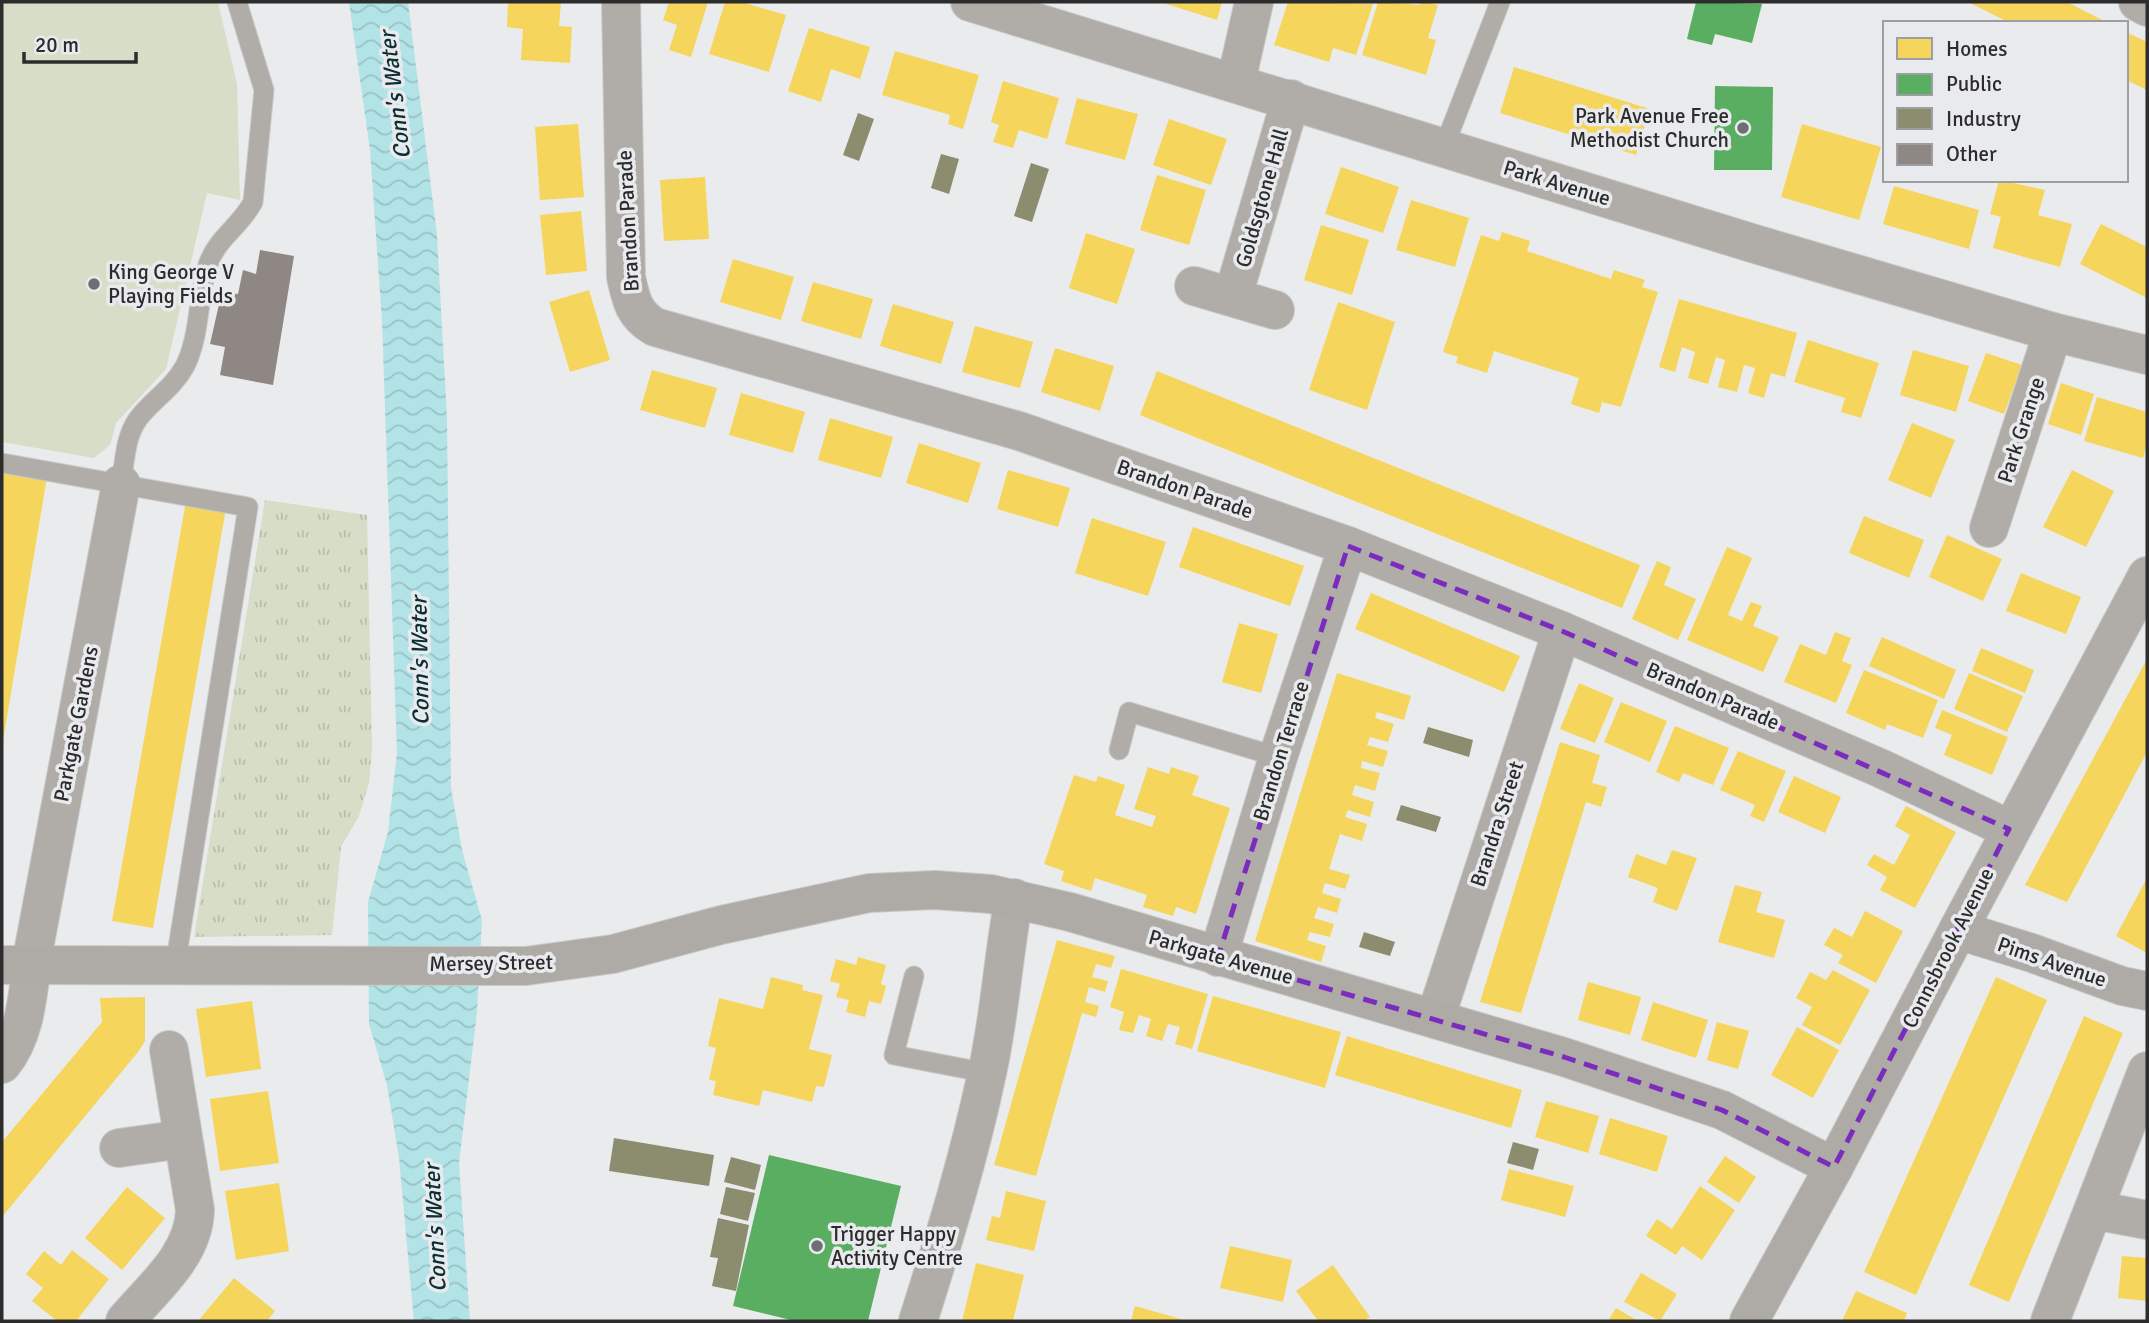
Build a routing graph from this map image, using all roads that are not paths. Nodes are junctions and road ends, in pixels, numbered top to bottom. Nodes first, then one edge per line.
1 (237, 2) edge
2 (621, 2) edge
3 (970, 2) edge
4 (1254, 2) edge
5 (1500, 2) edge
6 (2138, 2) edge
7 (2147, 7) edge
8 (1236, 82) junction
9 (1291, 99) junction
10 (1444, 147) junction
11 (1194, 286) dead end
12 (1233, 296) junction
13 (1275, 310) dead end
14 (2053, 332) junction
15 (2147, 355) edge
16 (2, 463) edge
17 (121, 484) junction
18 (1989, 528) dead end
19 (1348, 546) junction
20 (2147, 576) edge
21 (1562, 631) junction
22 (1119, 750) dead end
23 (1278, 757) junction
24 (2009, 829) junction
25 (1014, 898) junction
26 (1958, 930) junction
27 (1218, 957) junction
28 (17, 965) edge
29 (175, 967) junction
30 (914, 976) dead end
31 (2147, 991) edge
32 (1435, 1019) junction
33 (169, 1050) dead end
34 (2, 1064) edge
35 (2147, 1071) edge
36 (987, 1073) junction
37 (183, 1139) junction
38 (120, 1148) dead end
39 (1834, 1167) junction
40 (2094, 1210) junction
41 (2147, 1220) edge
42 (125, 1321) edge
43 (918, 1321) edge
44 (1749, 1321) edge
45 (2050, 1321) edge

1 - 17 lane
2 - 19 street, Brandon Parade
3 - 8 street, Park Avenue
4 - 8 street
5 - 10 lane
6 - 7 street
8 - 9 street, Park Avenue
9 - 10 street, Park Avenue
9 - 12 street, Goldsgtone Hall
10 - 14 street, Park Avenue
11 - 12 street, Goldsgtone Hall
12 - 13 street, Goldsgtone Hall
14 - 15 street, Park Avenue
14 - 18 street, Park Grange
16 - 17 lane
17 - 28 street, Parkgate Gardens
17 - 29 lane
19 - 21 street, Brandon Parade
19 - 23 street, Brandon Terrace
20 - 24 street, Connsbrook Avenue
21 - 24 street, Brandon Parade
21 - 32 street, Brandra Street
22 - 23 lane
23 - 27 street, Brandon Terrace
24 - 26 street, Connsbrook Avenue
25 - 27 street, Parkgate Avenue
25 - 29 street, Mersey Street
25 - 36 street
26 - 31 street, Pims Avenue
26 - 39 street, Connsbrook Avenue
27 - 32 street, Parkgate Avenue
28 - 29 street, Mersey Street
28 - 34 street, Parkgate Gardens
30 - 36 lane
32 - 39 street, Parkgate Avenue
33 - 37 street
35 - 40 street
36 - 43 street
37 - 38 street
37 - 42 street
39 - 44 street, Connsbrook Avenue
40 - 41 street
40 - 45 street

